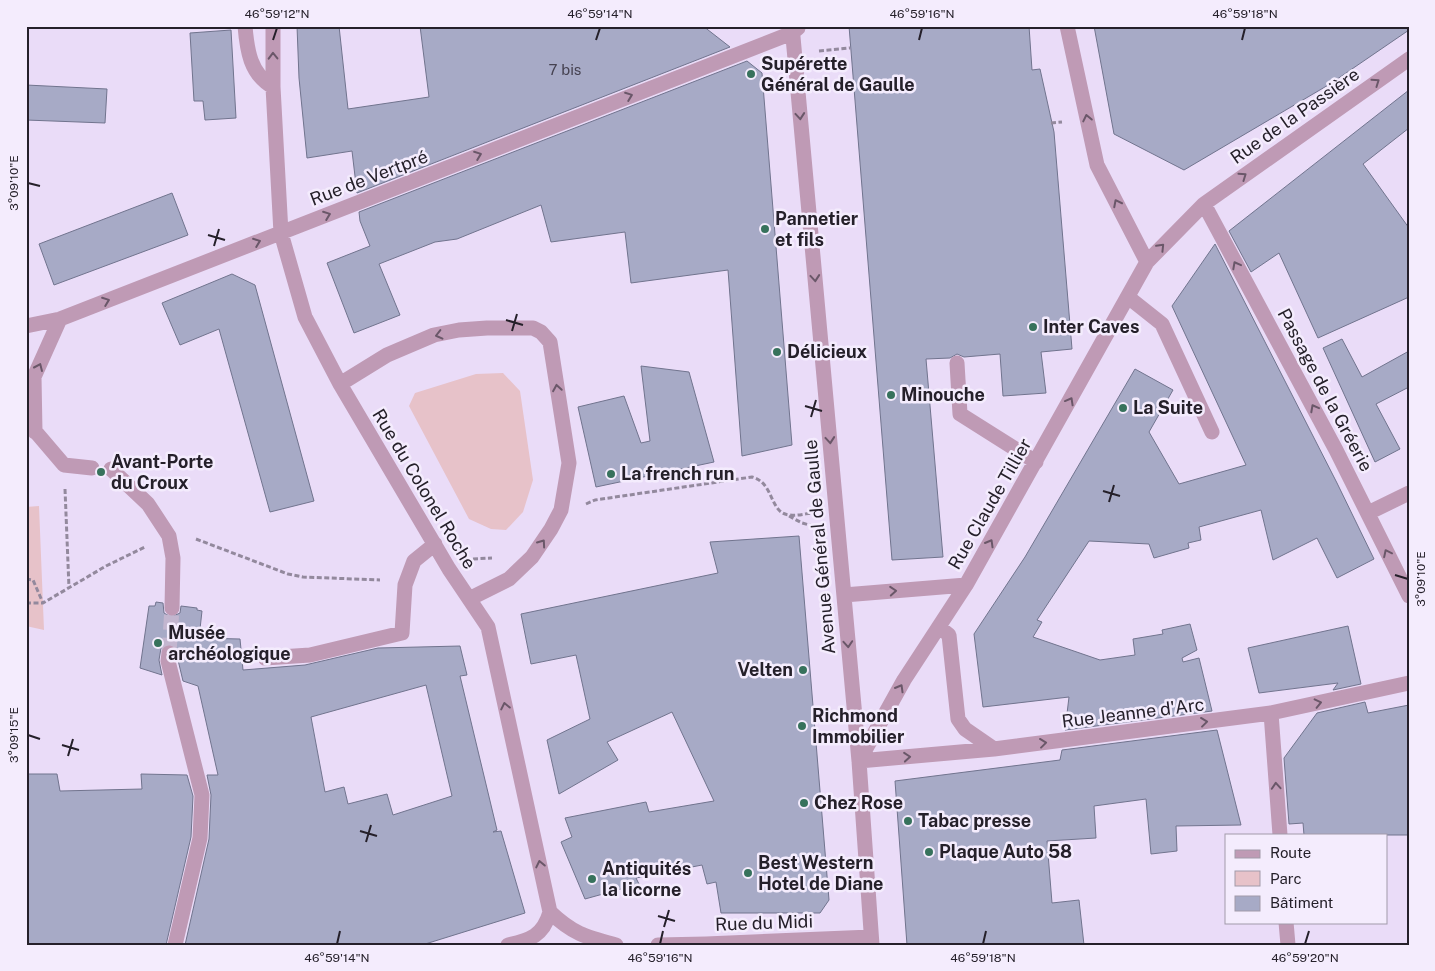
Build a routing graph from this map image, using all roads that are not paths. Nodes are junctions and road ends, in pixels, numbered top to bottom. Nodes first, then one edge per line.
1 (245, 26) edge
2 (273, 26) edge
3 (1067, 26) edge
4 (795, 28) edge
5 (1409, 59) edge
6 (273, 87) junction
7 (1204, 204) junction
8 (281, 233) junction
9 (1147, 262) junction
10 (1128, 297) junction
11 (60, 319) junction
12 (26, 326) edge
13 (956, 363) dead end
14 (340, 384) junction
15 (31, 427) edge
16 (1212, 432) dead end
17 (1036, 462) junction
18 (92, 468) dead end
19 (111, 469) dead end
20 (1409, 493) edge
21 (1368, 513) junction
22 (435, 544) junction
23 (966, 585) junction
24 (844, 595) junction
25 (1409, 596) edge
26 (469, 599) junction
27 (172, 608) tunnel mouth
28 (939, 627) junction
29 (169, 653) tunnel mouth
30 (265, 658) dead end
31 (1409, 683) edge
32 (1271, 713) junction
33 (994, 750) junction
34 (859, 761) junction
35 (1280, 834) edge
36 (550, 912) junction
37 (1286, 924) edge
38 (871, 941) edge
39 (175, 945) edge
40 (508, 945) edge
41 (616, 945) edge
42 (658, 945) edge
43 (1288, 945) edge

1 - 6 street
6 -> 2 street, Rue du Colonel Roche
9 -> 3 street
8 -> 4 street, Rue de Vertpré
4 -> 24 street, Avenue Général de Gaulle
7 -> 5 street, Rue de la Passière
6 - 8 street, Rue du Colonel Roche
9 -> 7 street, Rue Claude Tillier
21 -> 7 street, Passage de la Gréerie
11 -> 8 street, Rue de Vertpré
8 - 14 street, Rue du Colonel Roche
9 - 10 street, Rue Claude Tillier
10 - 16 street
17 -> 10 street, Rue Claude Tillier
11 - 12 street, Rue de Vertpré
15 -> 11 street
13 - 17 street
14 - 22 street, Rue du Colonel Roche
26 -> 14 street
15 - 18 street
23 -> 17 street, Rue Claude Tillier
19 - 27 street
20 - 21 street
25 -> 21 street, Passage de la Gréerie
22 - 26 street, Rue du Colonel Roche
22 - 30 street
24 -> 23 street
23 - 28 street, Rue Claude Tillier
24 -> 34 street, Avenue Général de Gaulle
36 -> 26 street, Rue du Colonel Roche
28 - 33 street
34 -> 28 street, Rue Claude Tillier
29 - 39 street
32 -> 31 street, Rue Jeanne d'Arc
33 -> 32 street, Rue Jeanne d'Arc
35 -> 32 street
34 -> 33 street, Rue Jeanne d'Arc
34 - 38 street, Avenue Général de Gaulle
36 - 40 street
36 - 41 street
37 - 43 street
38 - 42 street, Rue du Midi

